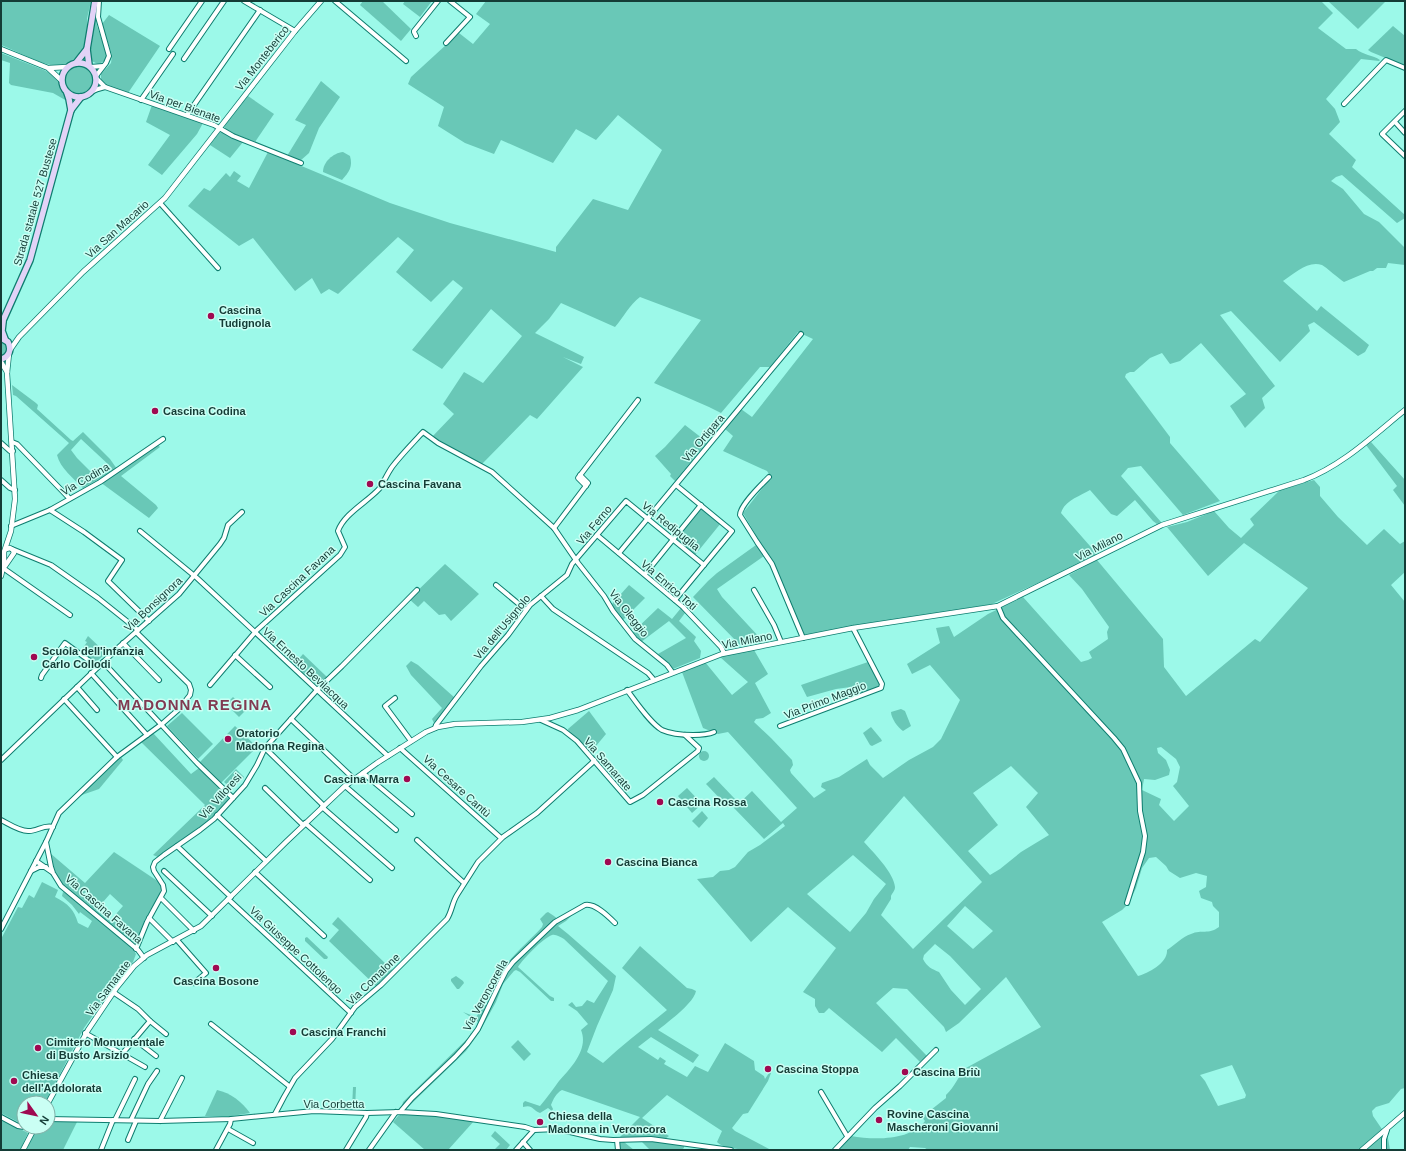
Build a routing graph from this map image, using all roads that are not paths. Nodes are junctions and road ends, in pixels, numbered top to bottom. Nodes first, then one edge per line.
1 (95, 1) edge
2 (99, 1) edge
3 (202, 1) edge
4 (224, 1) edge
5 (244, 1) edge
6 (321, 1) edge
7 (335, 1) edge
8 (438, 1) edge
9 (450, 1) edge
10 (260, 10) junction
11 (295, 31) junction
12 (416, 36) dead end
13 (446, 43) dead end
14 (169, 48) dead end
15 (1, 49) edge
16 (87, 49) junction
17 (173, 54) dead end
18 (184, 59) dead end
19 (406, 61) dead end
20 (76, 63) junction
21 (90, 66) junction
22 (103, 66) junction
23 (67, 67) junction
24 (48, 68) junction
25 (1405, 68) edge
26 (96, 77) junction
27 (61, 80) junction
28 (105, 87) junction
29 (66, 92) junction
30 (91, 92) junction
31 (80, 97) junction
32 (141, 100) junction
33 (1344, 104) dead end
34 (71, 110) junction
35 (1405, 111) edge
36 (187, 115) junction
37 (1395, 122) junction
38 (220, 128) junction
39 (1405, 133) edge
40 (1405, 156) edge
41 (301, 163) dead end
42 (160, 203) junction
43 (218, 268) dead end
44 (2, 323) edge
45 (801, 334) dead end
46 (18, 337) junction
47 (4, 339) edge
48 (10, 351) junction
49 (1, 361) edge
50 (7, 373) junction
51 (638, 400) dead end
52 (1405, 410) edge
53 (163, 439) dead end
54 (12, 442) junction
55 (1, 443) edge
56 (13, 452) junction
57 (769, 477) dead end
58 (1, 480) edge
59 (676, 485) junction
60 (15, 490) junction
61 (69, 498) junction
62 (626, 501) joint
63 (701, 505) junction
64 (50, 510) junction
65 (242, 512) dead end
66 (648, 519) junction
67 (11, 526) junction
68 (554, 528) junction
69 (140, 531) dead end
70 (597, 535) junction
71 (673, 540) junction
72 (6, 551) edge
73 (22, 552) junction
74 (619, 553) junction
75 (13, 556) junction
76 (576, 560) junction
77 (704, 565) junction
78 (3, 568) junction
79 (644, 574) junction
80 (1, 576) edge
81 (194, 576) junction
82 (496, 585) dead end
83 (417, 590) dead end
84 (754, 590) dead end
85 (541, 596) junction
86 (675, 600) junction
87 (998, 606) junction
88 (526, 610) junction
89 (70, 615) dead end
90 (149, 621) junction
91 (853, 628) junction
92 (137, 631) junction
93 (255, 633) junction
94 (803, 638) junction
95 (781, 642) junction
96 (123, 643) junction
97 (724, 653) junction
98 (717, 655) joint
99 (235, 656) junction
100 (104, 662) junction
101 (98, 667) junction
102 (672, 672) junction
103 (92, 673) junction
104 (41, 678) dead end
105 (159, 680) dead end
106 (654, 680) junction
107 (210, 685) dead end
108 (77, 687) junction
109 (270, 687) dead end
110 (317, 690) junction
111 (627, 690) junction
112 (395, 698) dead end
113 (64, 699) junction
114 (97, 710) dead end
115 (291, 719) junction
116 (541, 720) junction
117 (162, 724) junction
118 (780, 726) dead end
119 (435, 728) junction
120 (714, 732) dead end
121 (147, 735) junction
122 (685, 735) junction
123 (411, 741) junction
124 (265, 748) junction
125 (400, 748) junction
126 (388, 756) junction
127 (117, 757) junction
128 (1, 760) edge
129 (594, 760) junction
130 (363, 773) junction
131 (354, 779) junction
132 (345, 786) junction
133 (265, 788) dead end
134 (233, 798) junction
135 (323, 806) junction
136 (412, 814) dead end
137 (217, 815) junction
138 (1, 820) edge
139 (304, 824) junction
140 (53, 827) junction
141 (396, 830) dead end
142 (501, 838) junction
143 (417, 840) dead end
144 (46, 842) junction
145 (177, 846) junction
146 (36, 861) junction
147 (266, 861) junction
148 (46, 867) junction
149 (392, 868) dead end
150 (31, 871) junction
151 (164, 871) dead end
152 (255, 872) junction
153 (53, 873) junction
154 (370, 880) dead end
155 (464, 883) junction
156 (161, 898) junction
157 (229, 898) junction
158 (1127, 903) dead end
159 (212, 916) junction
160 (149, 918) junction
161 (615, 923) dead end
162 (1, 929) edge
163 (194, 931) junction
164 (324, 936) dead end
165 (175, 941) junction
166 (136, 949) junction
167 (144, 958) junction
168 (194, 983) dead end
169 (113, 992) junction
170 (351, 1013) junction
171 (150, 1021) junction
172 (211, 1024) dead end
173 (86, 1033) junction
174 (166, 1034) dead end
175 (134, 1039) junction
176 (936, 1050) dead end
177 (122, 1054) junction
178 (156, 1056) dead end
179 (145, 1067) dead end
180 (157, 1071) dead end
181 (182, 1078) dead end
182 (135, 1080) dead end
183 (289, 1086) junction
184 (822, 1092) dead end
185 (52, 1095) edge
186 (398, 1112) junction
187 (367, 1113) junction
188 (1405, 1113) edge
189 (275, 1114) junction
190 (1, 1117) edge
191 (56, 1119) edge
192 (231, 1119) junction
193 (114, 1120) junction
194 (130, 1120) junction
195 (136, 1121) junction
196 (160, 1122) junction
197 (16, 1124) edge
198 (228, 1129) junction
199 (532, 1129) junction
200 (1387, 1130) junction
201 (31, 1135) edge
202 (847, 1136) junction
203 (128, 1140) dead end
204 (617, 1140) junction
205 (523, 1142) junction
206 (253, 1143) dead end
207 (348, 1149) edge
208 (23, 1150) edge
209 (101, 1150) edge
210 (216, 1150) edge
211 (369, 1150) edge
212 (516, 1150) edge
213 (530, 1150) edge
214 (618, 1150) edge
215 (731, 1150) edge
216 (835, 1150) edge
217 (1362, 1150) edge
218 (1384, 1150) edge

1 - 16 main road
2 - 22 street
3 - 14 street
4 - 18 street
5 - 10 street
6 - 11 street, Via Monteberico
7 - 19 street
8 - 12 street
9 - 13 street
10 - 11 street
10 - 36 street
11 - 38 street, Via Monteberico
15 - 24 street
16 - 20 main road
16 - 21 main road
17 - 32 street
20 - 21 main road
20 - 23 main road
21 - 22 street
21 - 26 main road
22 - 26 street
23 - 24 street
23 - 27 main road
24 - 27 street
25 - 33 street
26 - 28 street, Via per Bienate
26 - 30 main road
27 - 29 main road
28 - 30 street
28 - 32 street, Via per Bienate
29 - 31 main road
29 - 34 main road
30 - 31 main road
31 - 34 main road, Strada statale 527 Bustese
32 - 36 street, Via per Bienate
34 - 44 main road, Strada statale 527 Bustese
35 - 37 street
36 - 38 street, Via per Bienate
37 - 39 street
37 - 40 street
38 - 41 street, Via per Bienate
38 - 42 street, Via San Macario
42 - 43 street
42 - 46 street, Via San Macario
44 - 47 main road
45 - 59 street, Via Ortigara
46 - 47 street
46 - 48 street, Via San Macario
47 - 48 main road
48 - 49 main road
48 - 50 street
49 - 50 street
50 - 54 street
51 - 68 street
52 - 87 street, Via Milano
53 - 61 street, Via Codina
54 - 56 street
54 - 61 street
55 - 56 street
56 - 60 street
57 - 94 street
58 - 60 street
59 - 63 street
59 - 66 street, Via Ortigara
60 - 67 street
61 - 64 street, Via Codina
62 - 66 street, Via Redipuglia
62 - 70 street, Via Ferno
63 - 71 street
63 - 77 street
64 - 67 street, Via Codina
64 - 90 street
65 - 81 street, Via Bonsignora
66 - 71 street, Via Redipuglia
66 - 74 street, Via Ortigara
67 - 72 street
68 - 76 street
68 - 93 street, Via Cascina Favana
69 - 81 street, Via Bonsignora
70 - 74 street, Via Enrico Toti
70 - 76 street, Via Ferno
71 - 77 street, Via Redipuglia
71 - 79 street
72 - 73 street
72 - 75 street
72 - 75 street
72 - 78 street
73 - 75 street
73 - 92 street
74 - 79 street, Via Enrico Toti
75 - 78 street
76 - 85 street, Via dell'Usignolo
76 - 102 street, Via Oleggio
77 - 86 street
78 - 80 street
78 - 89 street
79 - 86 street, Via Enrico Toti
81 - 90 street, Via Bonsignora
81 - 93 street, Via Ernesto Bevilacqua
82 - 88 street
83 - 110 street, Via Villoresi
84 - 95 street, Via Milano
85 - 88 street, Via dell'Usignolo
85 - 106 street
86 - 97 street, Via Enrico Toti
87 - 91 street, Via Milano
87 - 158 street
88 - 119 street, Via dell'Usignolo
90 - 92 street, Via Bonsignora
91 - 94 street, Via Milano
91 - 118 street, Via Primo Maggio
92 - 96 street, Via Bonsignora
92 - 117 street
93 - 99 street, Via Cascina Favana
93 - 110 street, Via Ernesto Bevilacqua
94 - 95 street, Via Milano
95 - 97 street, Via Milano
96 - 100 street, Via Bonsignora
96 - 105 street, Via Bonsignora
97 - 98 street, Via Milano
98 - 102 street, Via Samarate
99 - 107 street, Via Cascina Favana
99 - 109 street
100 - 101 street, Via Bonsignora
100 - 117 street
101 - 103 street, Via Bonsignora
101 - 104 street
102 - 106 street, Via Samarate
103 - 108 street, Via Bonsignora
103 - 121 street
106 - 111 street, Via Samarate
108 - 113 street, Via Bonsignora
108 - 114 street
110 - 115 street, Via Villoresi
110 - 126 street, Via Ernesto Bevilacqua
111 - 116 street, Via Samarate
111 - 122 street
112 - 123 street
113 - 127 street
113 - 128 street, Via Bonsignora
115 - 124 street, Via Villoresi
115 - 131 street
116 - 119 street, Via Samarate
116 - 129 street, Via Samarate
117 - 121 street
117 - 134 street
119 - 123 street, Via Samarate
120 - 122 street
121 - 127 street
122 - 129 street, Via Samarate
123 - 125 street, Via Samarate
124 - 134 street, Via Villoresi
124 - 135 street
125 - 126 street, Via Samarate
125 - 142 street, Via Cesare Cantù
126 - 130 street, Via Samarate
127 - 140 street
129 - 142 street, Via Comalone
130 - 131 street, Via Samarate
130 - 136 street
131 - 132 street, Via Samarate
132 - 135 street, Via Samarate
132 - 141 street
133 - 139 street
134 - 137 street, Via Villoresi
135 - 139 street, Via Samarate
135 - 149 street
137 - 145 street, Via Villoresi
137 - 147 street
138 - 140 street
139 - 147 street, Via Samarate
139 - 154 street
140 - 144 street
142 - 155 street, Via Comalone
143 - 155 street
144 - 146 street
144 - 153 street, Via Cascina Favana
145 - 156 street, Via Villoresi
145 - 157 street
146 - 148 street, Via Cascina Favana
146 - 150 street
147 - 152 street, Via Samarate
148 - 150 street
148 - 153 street, Via Cascina Favana
150 - 162 street
151 - 159 street
152 - 157 street, Via Samarate
152 - 164 street
153 - 166 street, Via Cascina Favana
155 - 170 street, Via Comalone
156 - 160 street
156 - 163 street
157 - 159 street, Via Samarate
157 - 170 street, Via Giuseppe Cottolengo
159 - 163 street, Via Samarate
160 - 165 street
160 - 166 street
161 - 186 street, Via Veroncorella
163 - 165 street, Via Samarate
165 - 167 street, Via Samarate
165 - 168 street
166 - 167 street, Via Cascina Favana
167 - 169 street, Via Samarate
169 - 171 street
169 - 173 street, Via Samarate
170 - 183 street, Via Comalone
171 - 174 street
171 - 175 street
172 - 183 street
173 - 177 street
173 - 185 street, Via Samarate
175 - 177 street
175 - 178 street
176 - 202 street
177 - 179 street
180 - 194 street
181 - 196 street
182 - 193 street
183 - 189 street, Via Comalone
184 - 202 street
186 - 187 street, Via Corbetta
186 - 199 street, Via Corbetta
186 - 211 street, Via Veroncorella
187 - 189 street, Via Corbetta
187 - 207 street
188 - 200 street
189 - 192 street, Via Corbetta
190 - 197 street
191 - 193 street, Via Corbetta
192 - 196 street, Via Corbetta
192 - 198 street
193 - 194 street, Via Corbetta
193 - 209 street
194 - 195 street, Via Corbetta
195 - 196 street, Via Corbetta
195 - 203 street
198 - 206 street
198 - 210 street
199 - 204 street, Via Corbetta
199 - 205 street
200 - 217 street
200 - 218 street
201 - 208 street
202 - 216 street
204 - 214 street
204 - 215 street
205 - 212 street
205 - 213 street

